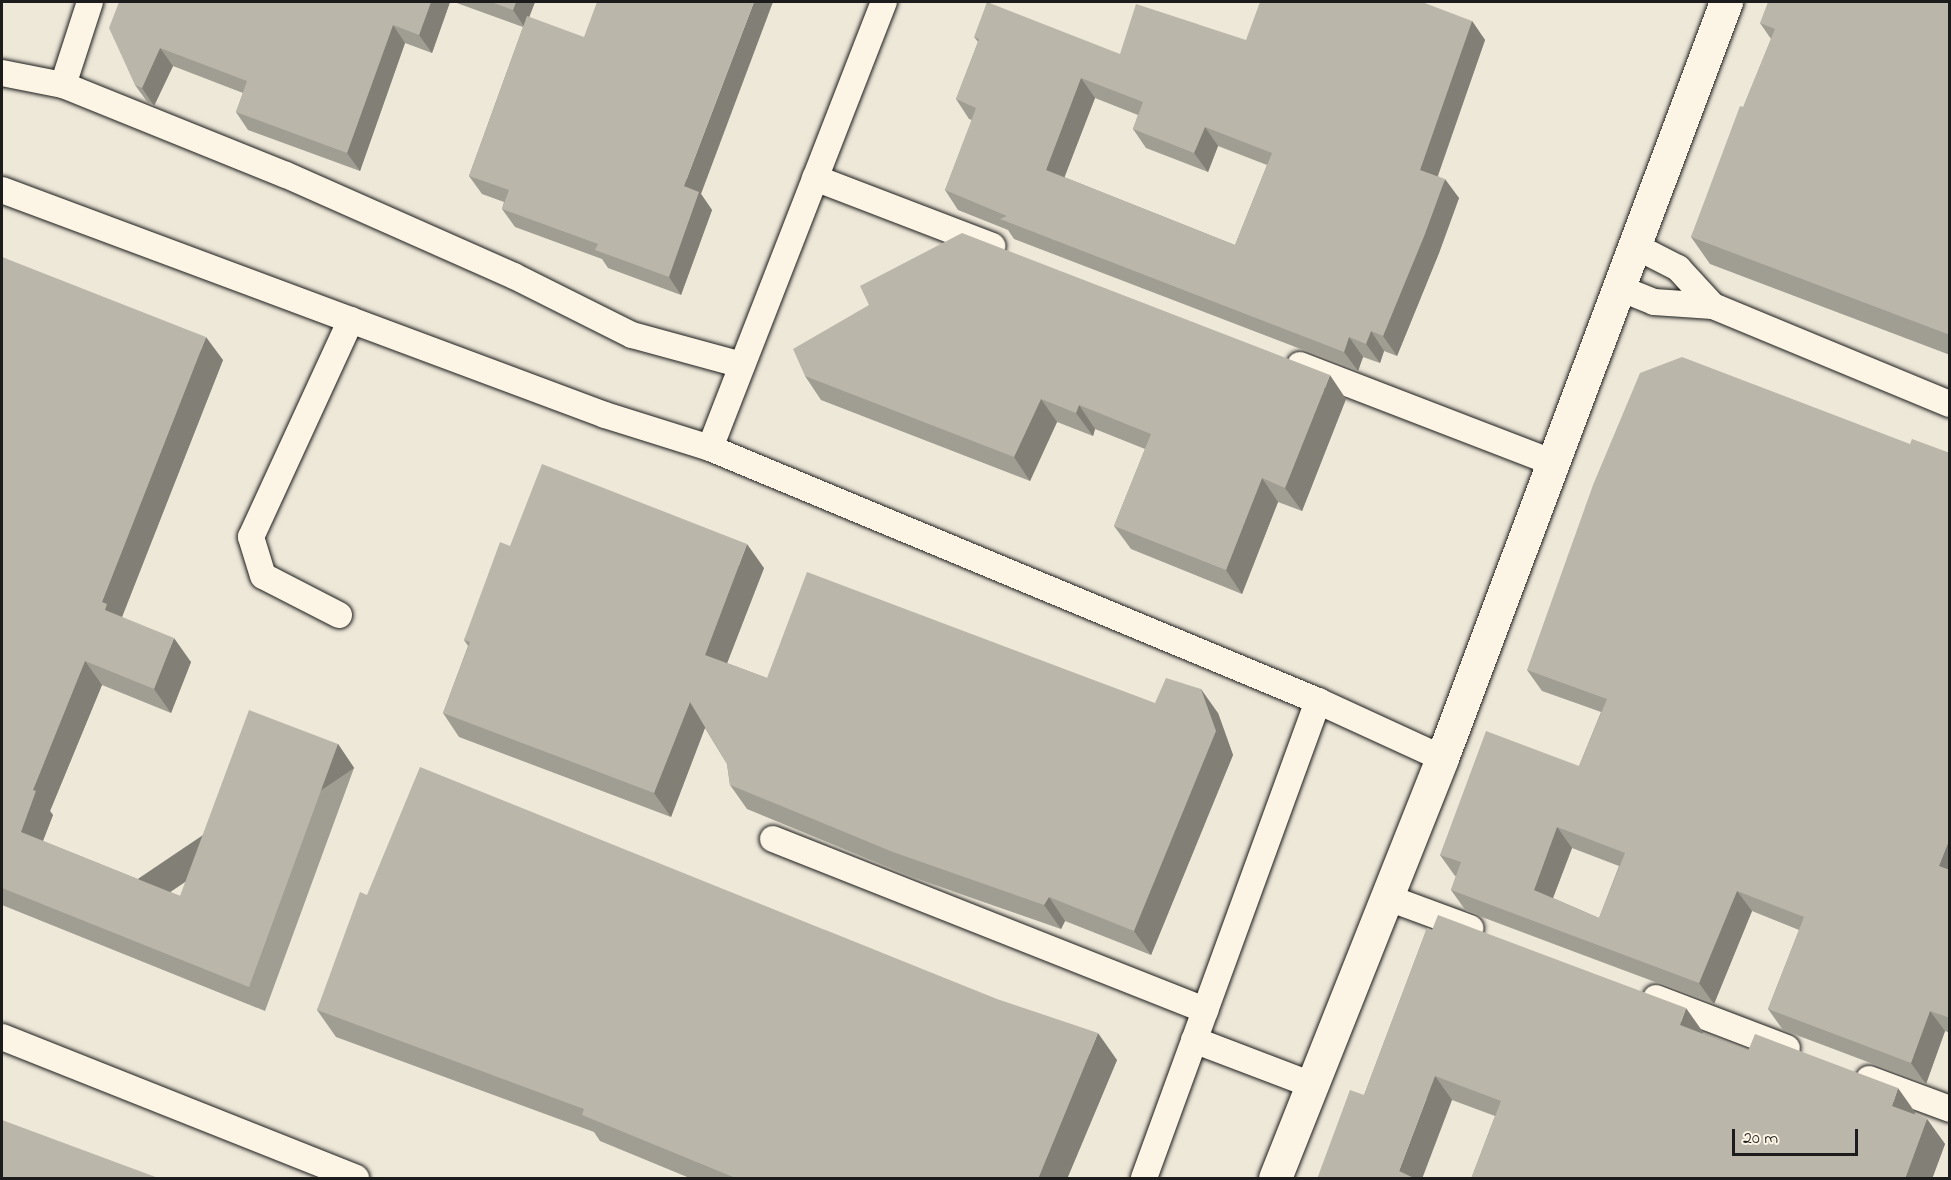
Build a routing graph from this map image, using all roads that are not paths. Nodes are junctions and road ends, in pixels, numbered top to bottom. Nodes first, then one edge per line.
1 (90, 2) edge
2 (884, 2) edge
3 (1726, 2) edge
4 (2, 73) edge
5 (63, 85) junction
6 (815, 178) junction
7 (2, 190) edge
8 (1633, 245) junction
9 (1016, 255) edge
10 (1617, 287) junction
11 (1713, 306) junction
12 (351, 320) junction
13 (1273, 355) edge
14 (742, 365) junction
15 (1950, 404) edge
16 (710, 448) junction
17 (1552, 462) junction
18 (339, 615) dead end
19 (1318, 701) junction
20 (1442, 758) junction
21 (773, 839) dead end
22 (1386, 897) junction
23 (1497, 938) edge
24 (1629, 988) edge
25 (1205, 1010) junction
26 (2, 1037) edge
27 (1194, 1040) junction
28 (1806, 1055) edge
29 (1850, 1071) edge
30 (1312, 1085) junction
31 (1950, 1109) edge
32 (356, 1179) edge
33 (1144, 1179) edge
34 (1275, 1179) edge

1 - 5 lane
2 - 6 lane
3 - 8 street
4 - 5 lane
5 - 14 lane
6 - 9 lane
6 - 14 lane
7 - 12 lane
8 - 10 street
8 - 11 lane
10 - 11 lane
10 - 17 street
11 - 15 lane
12 - 16 lane
12 - 18 lane
13 - 17 lane
14 - 16 lane
16 - 19 lane
17 - 20 street
19 - 20 lane
19 - 25 lane
20 - 22 street
21 - 25 lane
22 - 23 lane
22 - 30 street
24 - 28 lane
25 - 27 lane
26 - 32 lane
27 - 30 lane
27 - 33 lane
29 - 31 lane
30 - 34 street

